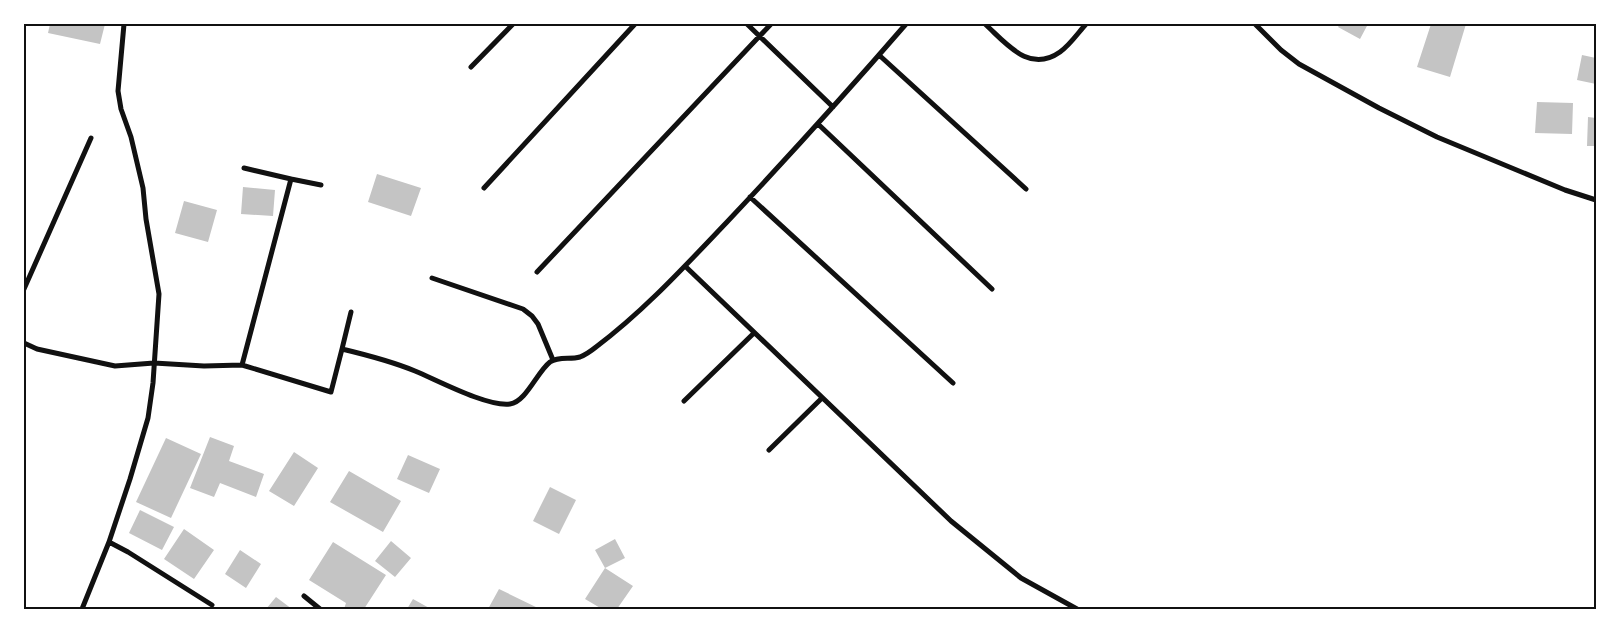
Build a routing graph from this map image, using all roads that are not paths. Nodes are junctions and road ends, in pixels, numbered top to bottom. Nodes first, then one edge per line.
1 (124, 24) edge
2 (512, 24) edge
3 (634, 24) edge
4 (746, 24) edge
5 (772, 24) edge
6 (906, 24) edge
7 (985, 24) edge
8 (1086, 24) edge
9 (1255, 24) edge
10 (760, 36) junction
11 (879, 55) junction
12 (471, 67) dead end
13 (833, 107) junction
14 (818, 124) junction
15 (91, 138) dead end
16 (244, 168) dead end
17 (291, 179) junction
18 (321, 185) dead end
19 (484, 188) dead end
20 (1026, 189) dead end
21 (750, 197) junction
22 (1596, 200) edge
23 (685, 266) junction
24 (537, 272) dead end
25 (432, 278) dead end
26 (24, 289) edge
27 (992, 289) dead end
28 (351, 312) dead end
29 (754, 333) junction
30 (24, 343) edge
31 (342, 348) junction
32 (554, 360) junction
33 (154, 363) junction
34 (242, 365) junction
35 (953, 382) dead end
36 (822, 398) junction
37 (684, 401) dead end
38 (769, 450) dead end
39 (109, 542) junction
40 (304, 596) dead end
41 (212, 605) dead end
42 (82, 609) edge
43 (320, 609) edge
44 (1077, 609) edge

1 - 33 street
2 - 12 street
3 - 19 street
4 - 10 street
5 - 10 street
6 - 11 street
7 - 8 street
9 - 22 street
10 - 13 street
10 - 24 street
11 - 13 street
11 - 20 street
13 - 14 street
14 - 21 street
14 - 27 street
15 - 26 street
16 - 17 street
17 - 18 street
17 - 34 street
21 - 23 street
21 - 35 street
23 - 29 street
23 - 32 street
25 - 32 street
28 - 31 street
29 - 36 street
29 - 37 street
30 - 33 street
31 - 32 street
31 - 34 street
33 - 34 street
33 - 39 street
36 - 38 street
36 - 44 street
39 - 41 street
39 - 42 street
40 - 43 street

